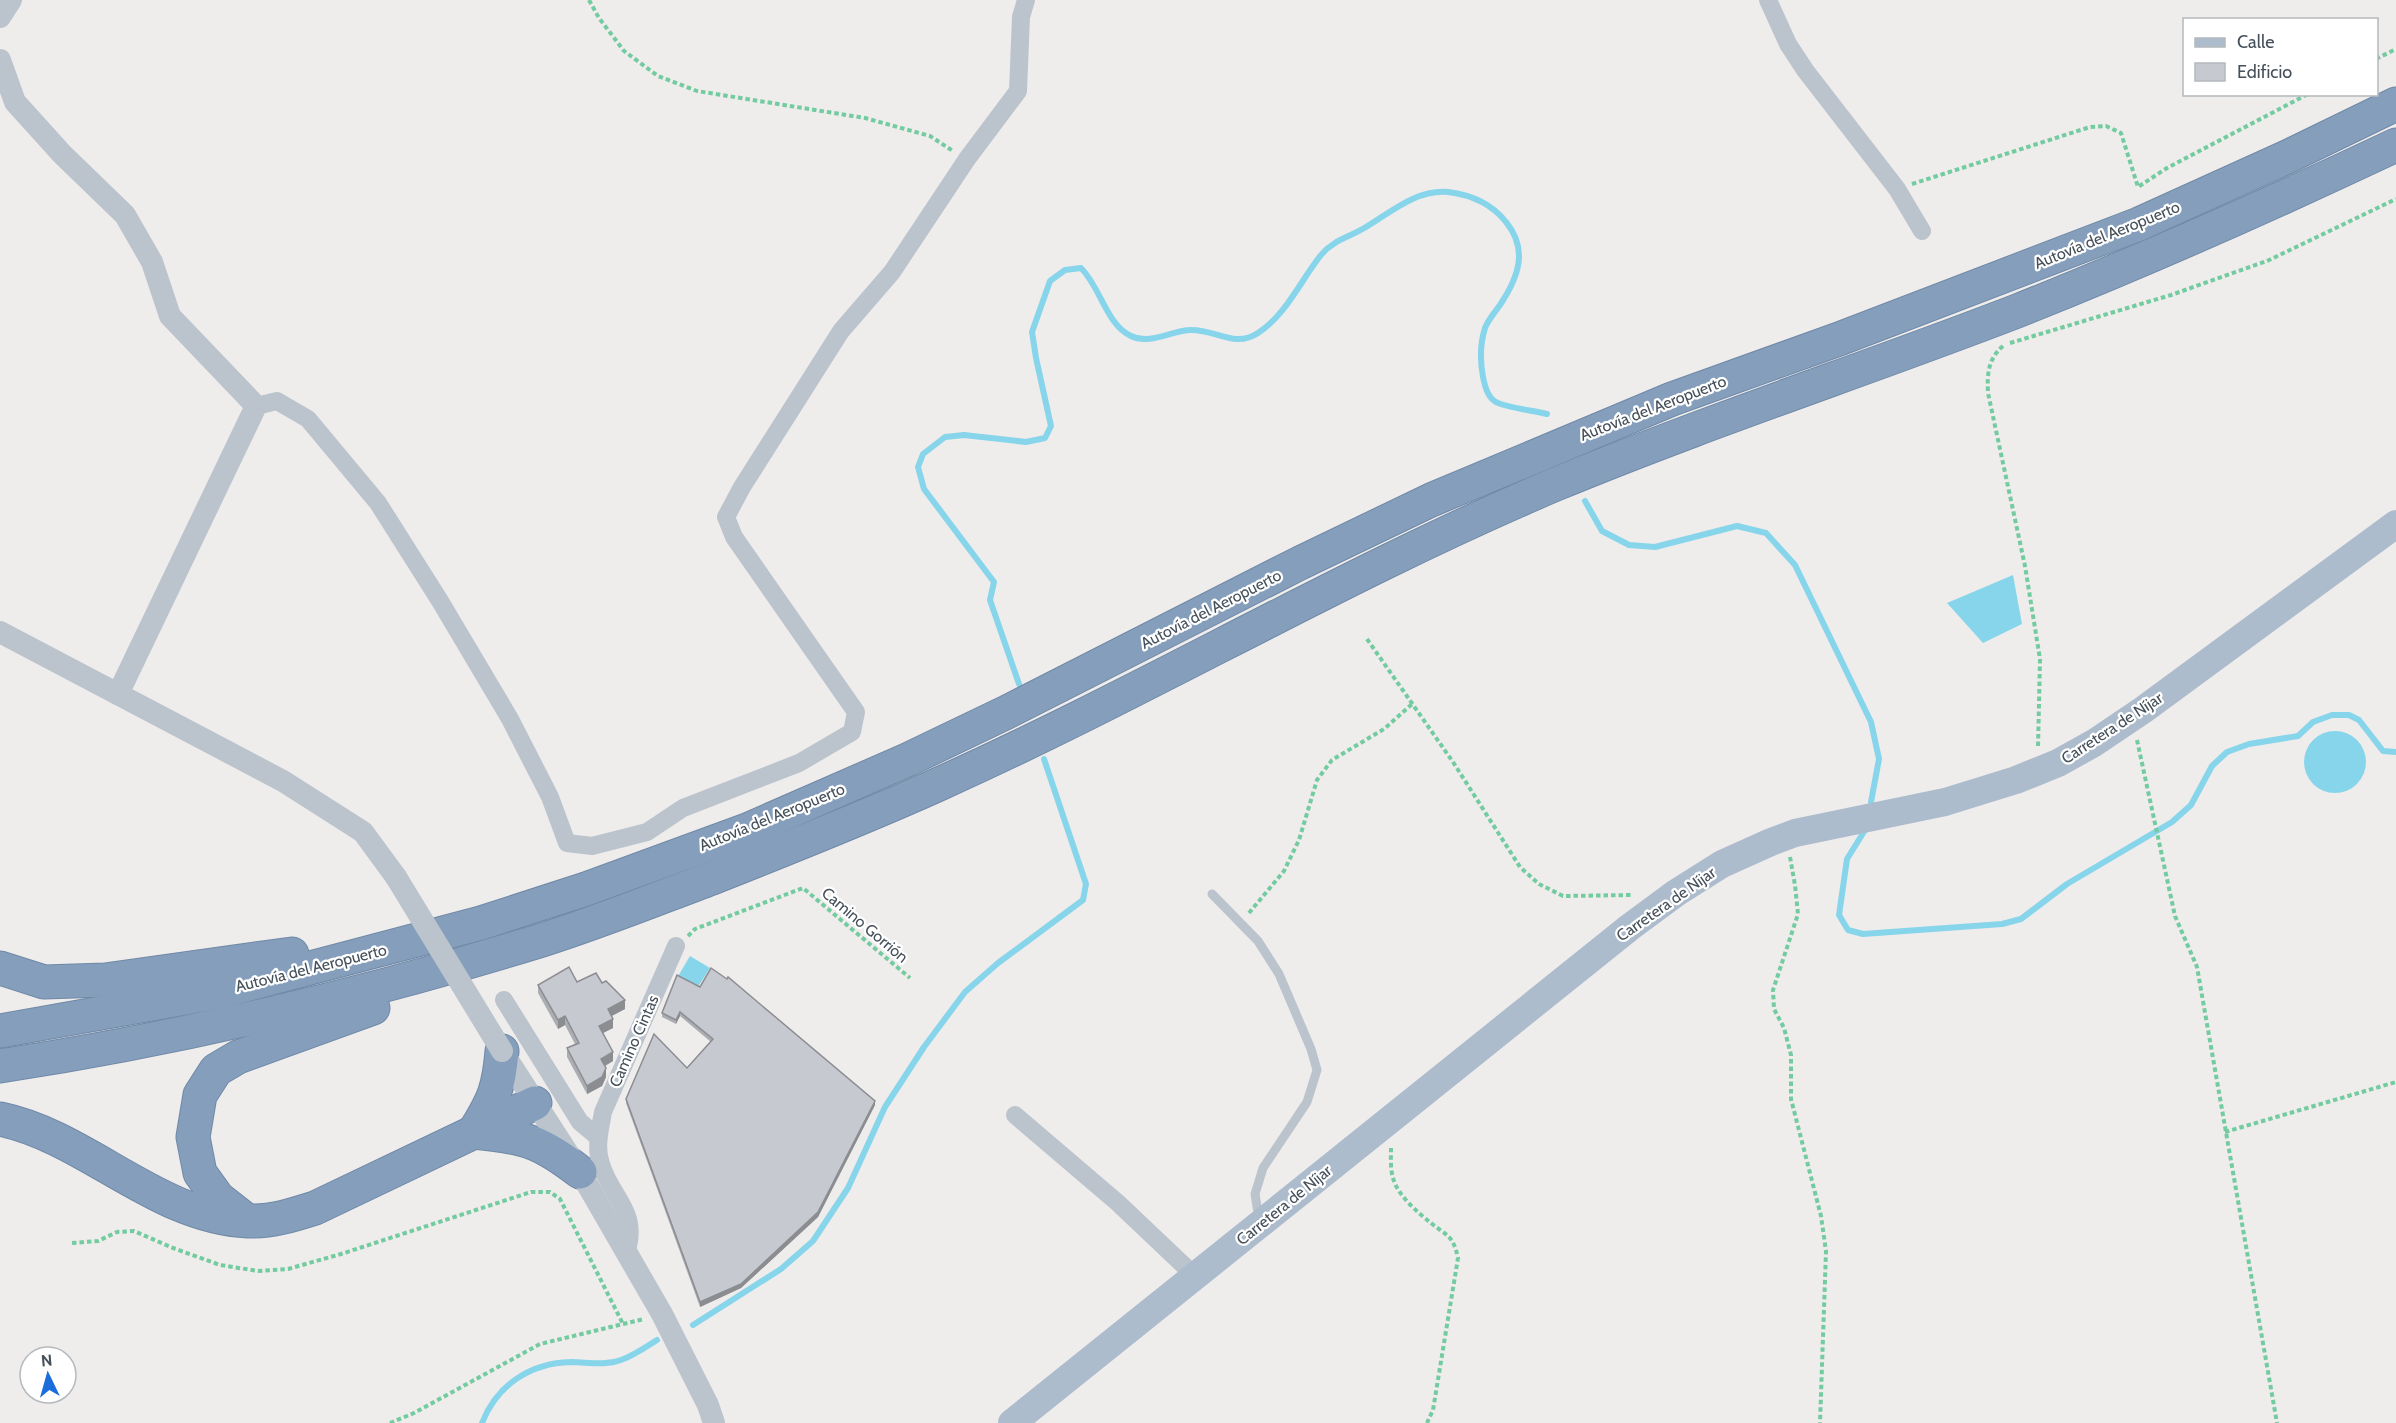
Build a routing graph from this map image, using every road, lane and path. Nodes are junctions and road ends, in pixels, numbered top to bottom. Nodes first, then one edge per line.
1 (11, 0) edge
2 (589, 0) edge
3 (1026, 0) edge
4 (1768, 0) edge
5 (0, 17) edge
6 (2396, 49) edge
7 (2378, 58) edge
8 (0, 60) edge
9 (2304, 96) edge
10 (2396, 104) edge
11 (2396, 144) edge
12 (967, 159) junction
13 (1897, 189) junction
14 (2396, 199) edge
15 (1922, 231) dead end
16 (256, 406) junction
17 (2396, 525) edge
18 (0, 632) edge
19 (1367, 639) dead end
20 (118, 694) junction
21 (1412, 704) junction
22 (2132, 718) junction
23 (2036, 772) junction
24 (1795, 833) junction
25 (1676, 893) junction
26 (1212, 894) dead end
27 (1240, 922) junction
28 (481, 923) junction
29 (547, 938) junction
30 (676, 946) joint
31 (0, 968) edge
32 (910, 978) dead end
33 (504, 1000) dead end
34 (0, 1031) edge
35 (502, 1051) junction
36 (0, 1066) edge
37 (2396, 1082) edge
38 (535, 1103) junction
39 (1015, 1115) dead end
40 (0, 1119) edge
41 (1384, 1125) junction
42 (474, 1132) junction
43 (2225, 1132) junction
44 (598, 1137) junction
45 (580, 1172) junction
46 (248, 1221) junction
47 (1260, 1225) junction
48 (72, 1243) dead end
49 (626, 1253) junction
50 (1195, 1276) junction
51 (662, 1314) junction
52 (623, 1324) junction
53 (390, 1423) edge
54 (714, 1423) edge
55 (1012, 1423) edge
56 (1427, 1423) edge
57 (1820, 1423) edge
58 (2277, 1423) edge

1 - 5 street
2 - 12 path
3 - 12 street
4 - 13 street
6 - 7 path
8 - 16 street
9 - 13 path
10 - 28 highway, Autovía del Aeropuerto
11 - 29 highway, Autovía del Aeropuerto
12 - 16 street
13 - 15 street
14 - 23 path
16 - 20 street
17 - 22 main road, Carretera de Níjar
18 - 20 street
19 - 21 path
20 - 35 street, bridge
21 - 25 path
21 - 27 path
22 - 23 main road, Carretera de Níjar
22 - 43 path
23 - 24 main road, Carretera de Níjar
24 - 25 main road, Carretera de Níjar
24 - 57 path
25 - 41 main road, Carretera de Níjar
26 - 27 lane
27 - 47 lane
28 - 31 highway
28 - 34 highway, Autovía del Aeropuerto
29 - 36 highway, Autovía del Aeropuerto
29 - 46 highway
30 - 32 path, Camino Gorrión
30 - 44 street, Camino Cintas
33 - 44 street
35 - 38 street
35 - 42 highway
37 - 43 path
38 - 42 highway
38 - 45 street
39 - 50 street
40 - 46 highway
41 - 47 main road, Carretera de Níjar
41 - 56 path
42 - 45 highway
42 - 46 highway
43 - 58 path
44 - 49 street, Camino Cintas
45 - 49 street
47 - 50 main road, Carretera de Níjar
48 - 52 path
49 - 51 street
50 - 55 main road, Carretera de Níjar
51 - 52 path
51 - 54 street
52 - 53 path

